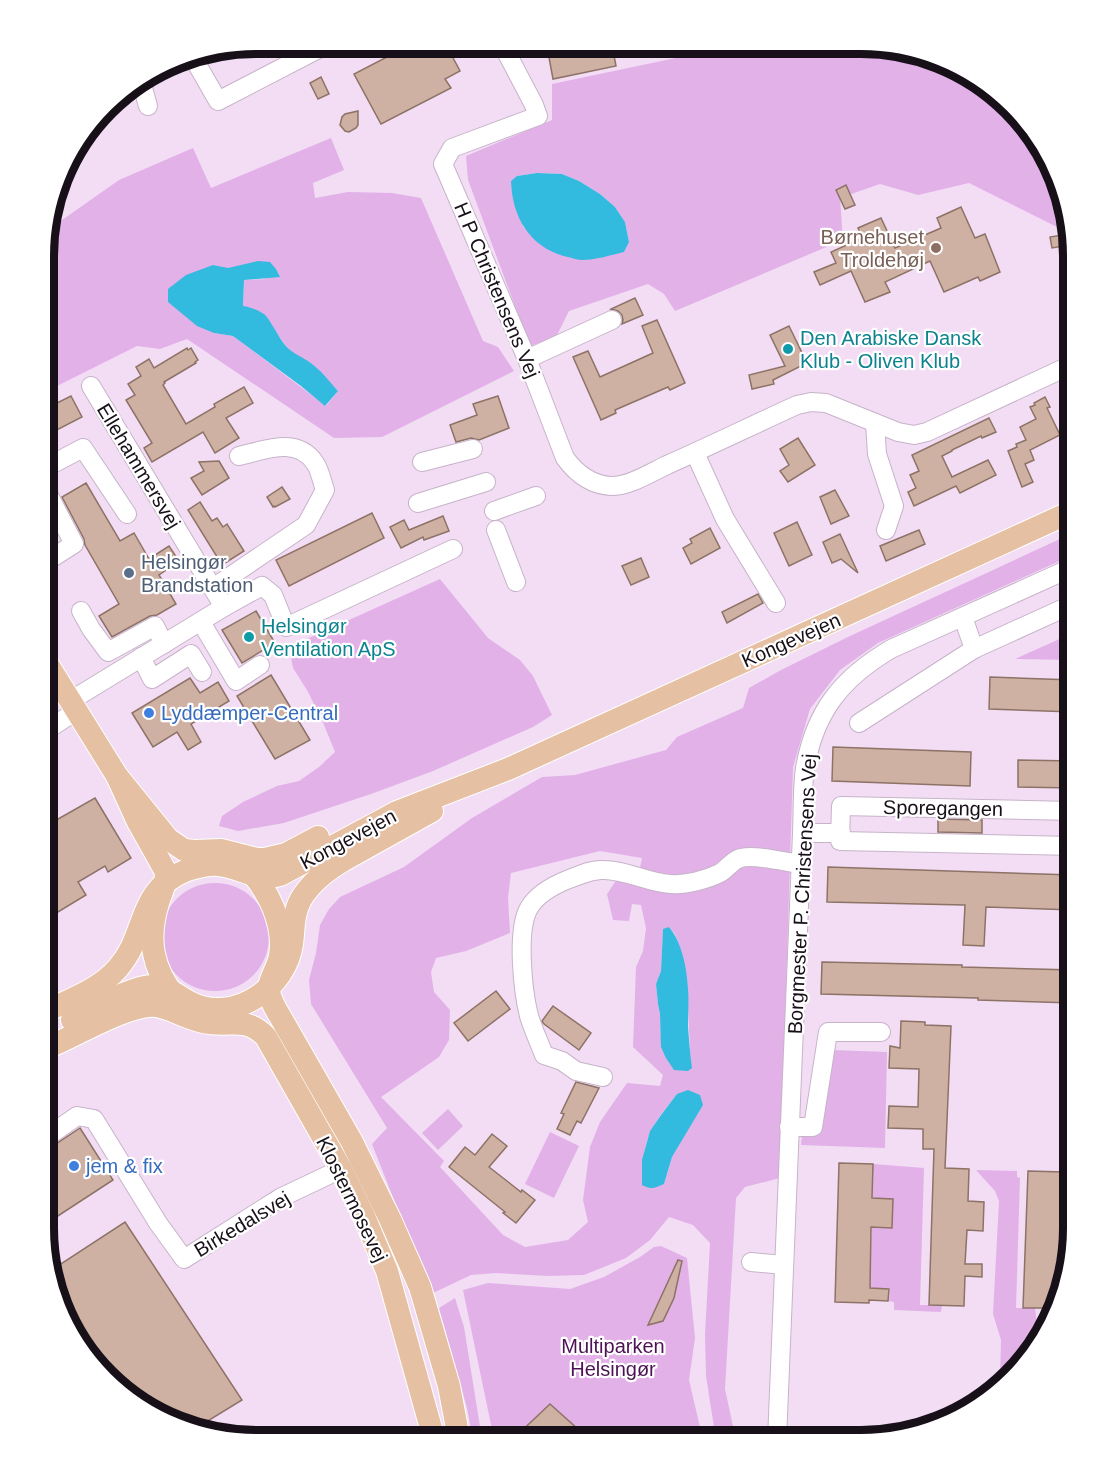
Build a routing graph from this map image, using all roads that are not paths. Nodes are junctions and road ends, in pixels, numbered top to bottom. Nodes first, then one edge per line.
1 (309, 54) edge
2 (507, 54) edge
3 (196, 63) edge
4 (143, 89) edge
5 (148, 106) dead end
6 (612, 320) dead end
7 (527, 359) junction
8 (1063, 369) edge
9 (91, 386) dead end
10 (875, 423) junction
11 (473, 449) dead end
12 (695, 453) junction
13 (240, 456) dead end
14 (422, 462) dead end
15 (54, 463) edge
16 (486, 482) dead end
17 (536, 496) dead end
18 (418, 503) dead end
19 (54, 505) edge
20 (494, 511) dead end
21 (127, 514) dead end
22 (1063, 516) edge
23 (496, 530) dead end
24 (886, 530) dead end
25 (453, 549) dead end
26 (54, 557) edge
27 (1063, 572) edge
28 (516, 582) dead end
29 (213, 588) junction
30 (776, 603) dead end
31 (224, 607) junction
32 (1063, 609) edge
33 (81, 611) dead end
34 (963, 617) junction
35 (201, 622) junction
36 (164, 644) junction
37 (974, 649) junction
38 (141, 657) junction
39 (260, 665) dead end
40 (202, 672) dead end
41 (54, 675) edge
42 (73, 706) junction
43 (54, 723) edge
44 (859, 723) dead end
45 (508, 769) junction
46 (117, 776) junction
47 (1063, 810) edge
48 (802, 833) junction
49 (841, 833) junction
50 (1063, 846) edge
51 (229, 852) junction
52 (801, 864) junction
53 (255, 876) junction
54 (158, 890) junction
55 (284, 968) junction
56 (269, 987) junction
57 (170, 991) junction
58 (54, 1007) edge
59 (199, 1021) junction
60 (54, 1029) edge
61 (881, 1032) dead end
62 (54, 1044) edge
63 (603, 1077) dead end
64 (789, 1127) junction
65 (54, 1132) edge
66 (351, 1142) junction
67 (341, 1169) junction
68 (751, 1262) dead end
69 (784, 1264) junction
70 (431, 1430) edge
71 (457, 1430) edge
72 (777, 1430) edge

1 - 3 street
2 - 7 street, H P Christensens Vej
4 - 5 street
6 - 7 street
7 - 12 street, H P Christensens Vej
8 - 10 street, H P Christensens Vej
9 - 29 street, Ellehammersvej
10 - 12 street, H P Christensens Vej
10 - 24 street
11 - 14 street
12 - 30 street
13 - 29 street
15 - 21 street
16 - 18 street
17 - 20 street
19 - 26 street
22 - 45 main road, Kongevejen
23 - 28 street
25 - 31 street
27 - 34 street, Borgmester P. Christensens Vej
29 - 31 street, Ellehammersvej
31 - 35 street
32 - 37 street
33 - 36 street
34 - 37 street
34 - 48 street, Borgmester P. Christensens Vej
35 - 36 street
35 - 39 street
36 - 38 street
37 - 44 street
38 - 40 street
38 - 42 street
41 - 42 main road
42 - 43 street
42 - 46 main road
45 - 51 main road
45 - 53 main road, Kongevejen
45 - 55 main road, Kongevejen
46 - 51 main road
46 - 54 main road
47 - 49 street, Sporegangen
48 - 49 street, Sporegangen
48 - 52 street, Borgmester P. Christensens Vej
49 - 50 street, Sporegangen
51 - 53 main road
52 - 63 street
52 - 64 street, Borgmester P. Christensens Vej
53 - 54 main road
53 - 56 main road
54 - 57 main road
54 - 58 main road
55 - 56 main road
55 - 66 main road
56 - 57 main road
56 - 66 main road, Klostermosevej
57 - 59 main road
57 - 60 main road
59 - 62 main road, Klostermosevej
59 - 67 main road, Klostermosevej
61 - 64 street
64 - 69 street, Borgmester P. Christensens Vej
65 - 67 street, Birkedalsvej
66 - 71 main road, Klostermosevej
67 - 70 main road, Klostermosevej
68 - 69 street
69 - 72 street, Borgmester P. Christensens Vej

